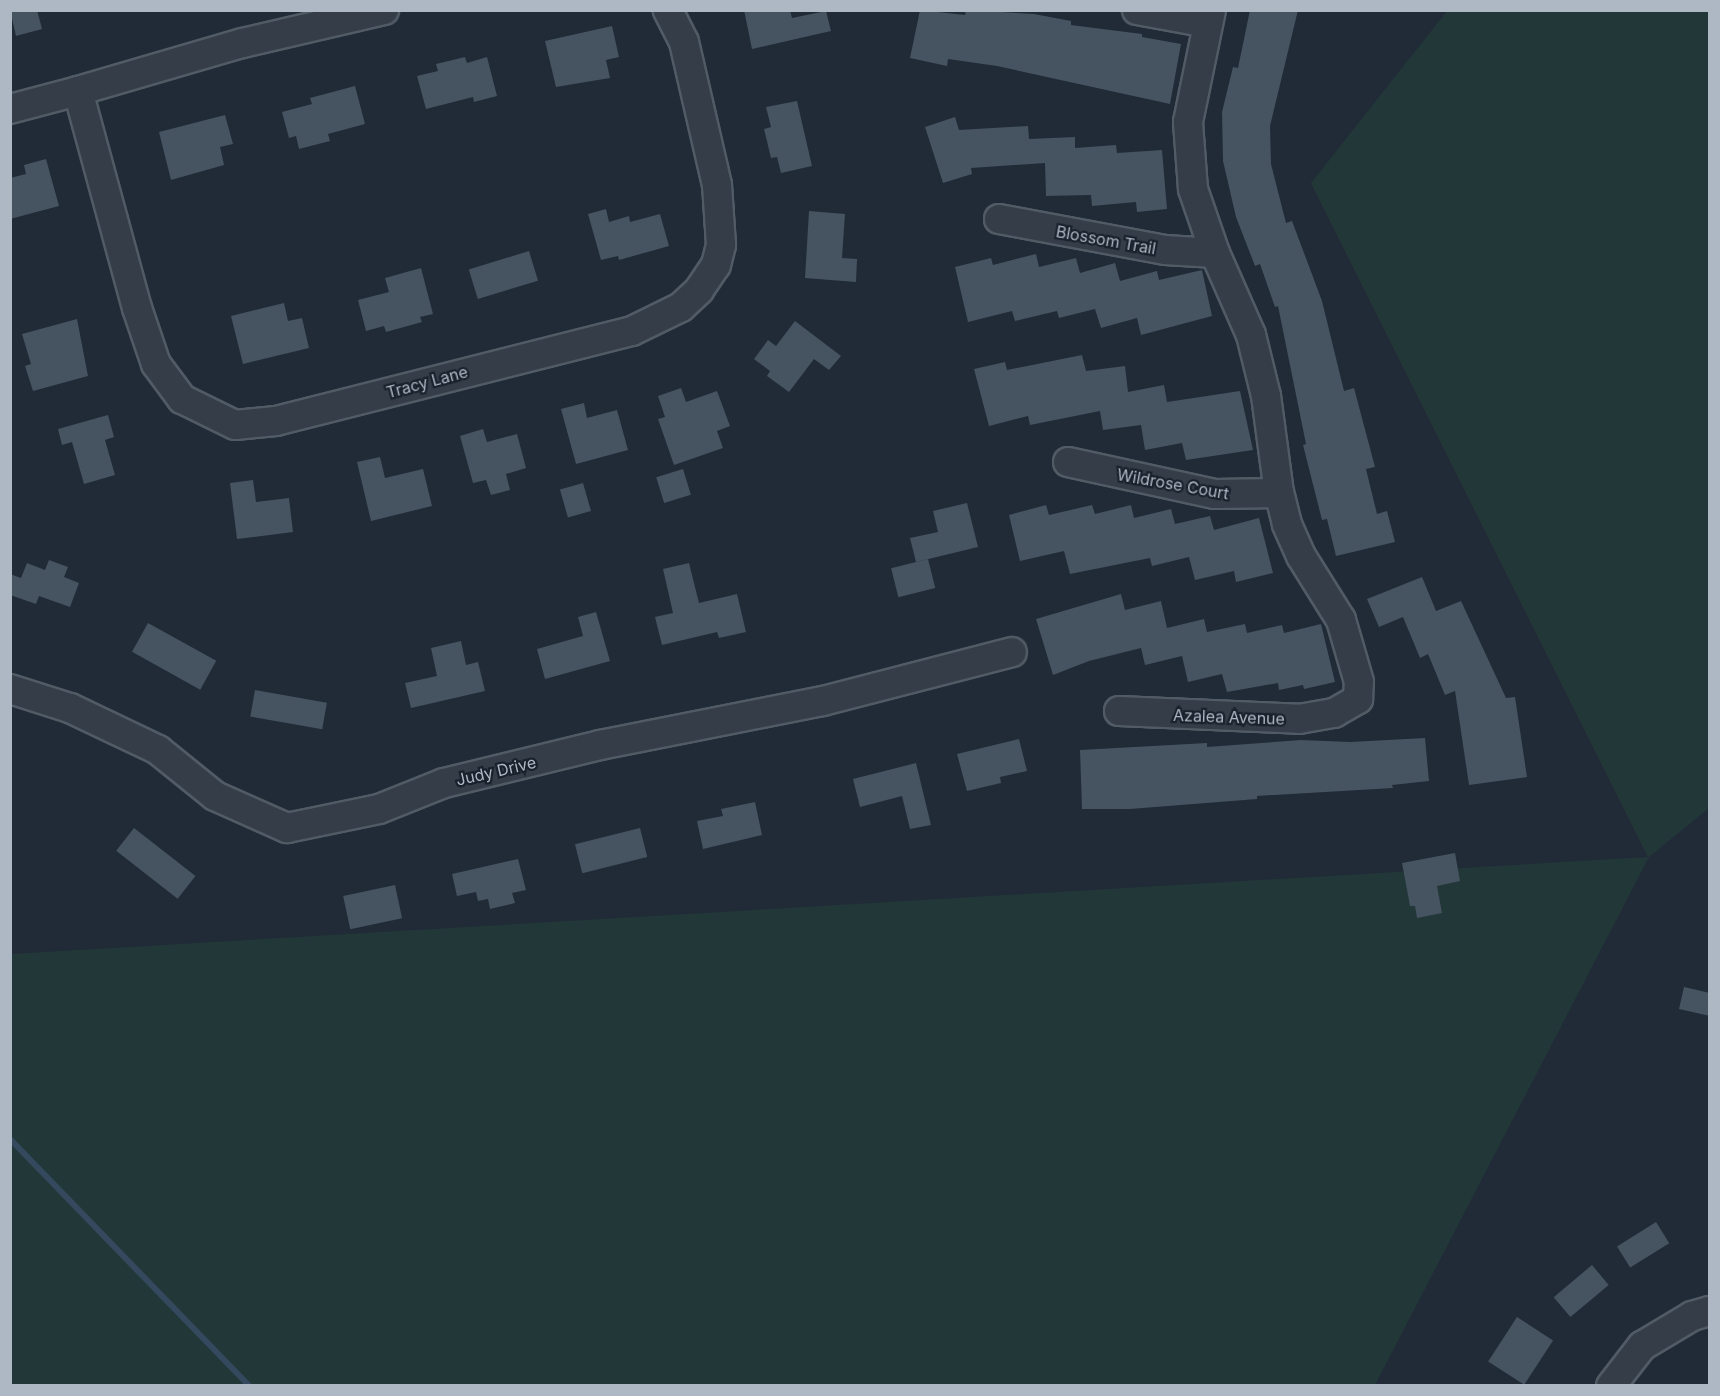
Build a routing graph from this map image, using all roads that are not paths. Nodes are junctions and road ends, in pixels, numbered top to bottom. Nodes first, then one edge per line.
1 (384, 10) edge
2 (668, 10) edge
3 (1137, 10) edge
4 (1209, 17) edge
5 (78, 91) junction
6 (10, 109) edge
7 (999, 219) dead end
8 (1215, 254) junction
9 (1068, 462) dead end
10 (1279, 493) junction
11 (1012, 652) dead end
12 (10, 689) edge
13 (1119, 711) dead end
14 (1710, 1311) edge
15 (1611, 1386) edge

1 - 5 street
2 - 5 street, Tracy Lane
3 - 4 street
4 - 8 street
5 - 6 street
7 - 8 street, Blossom Trail
8 - 10 street
9 - 10 street, Wildrose Court
10 - 13 street, Azalea Avenue
11 - 12 street, Judy Drive
14 - 15 street

